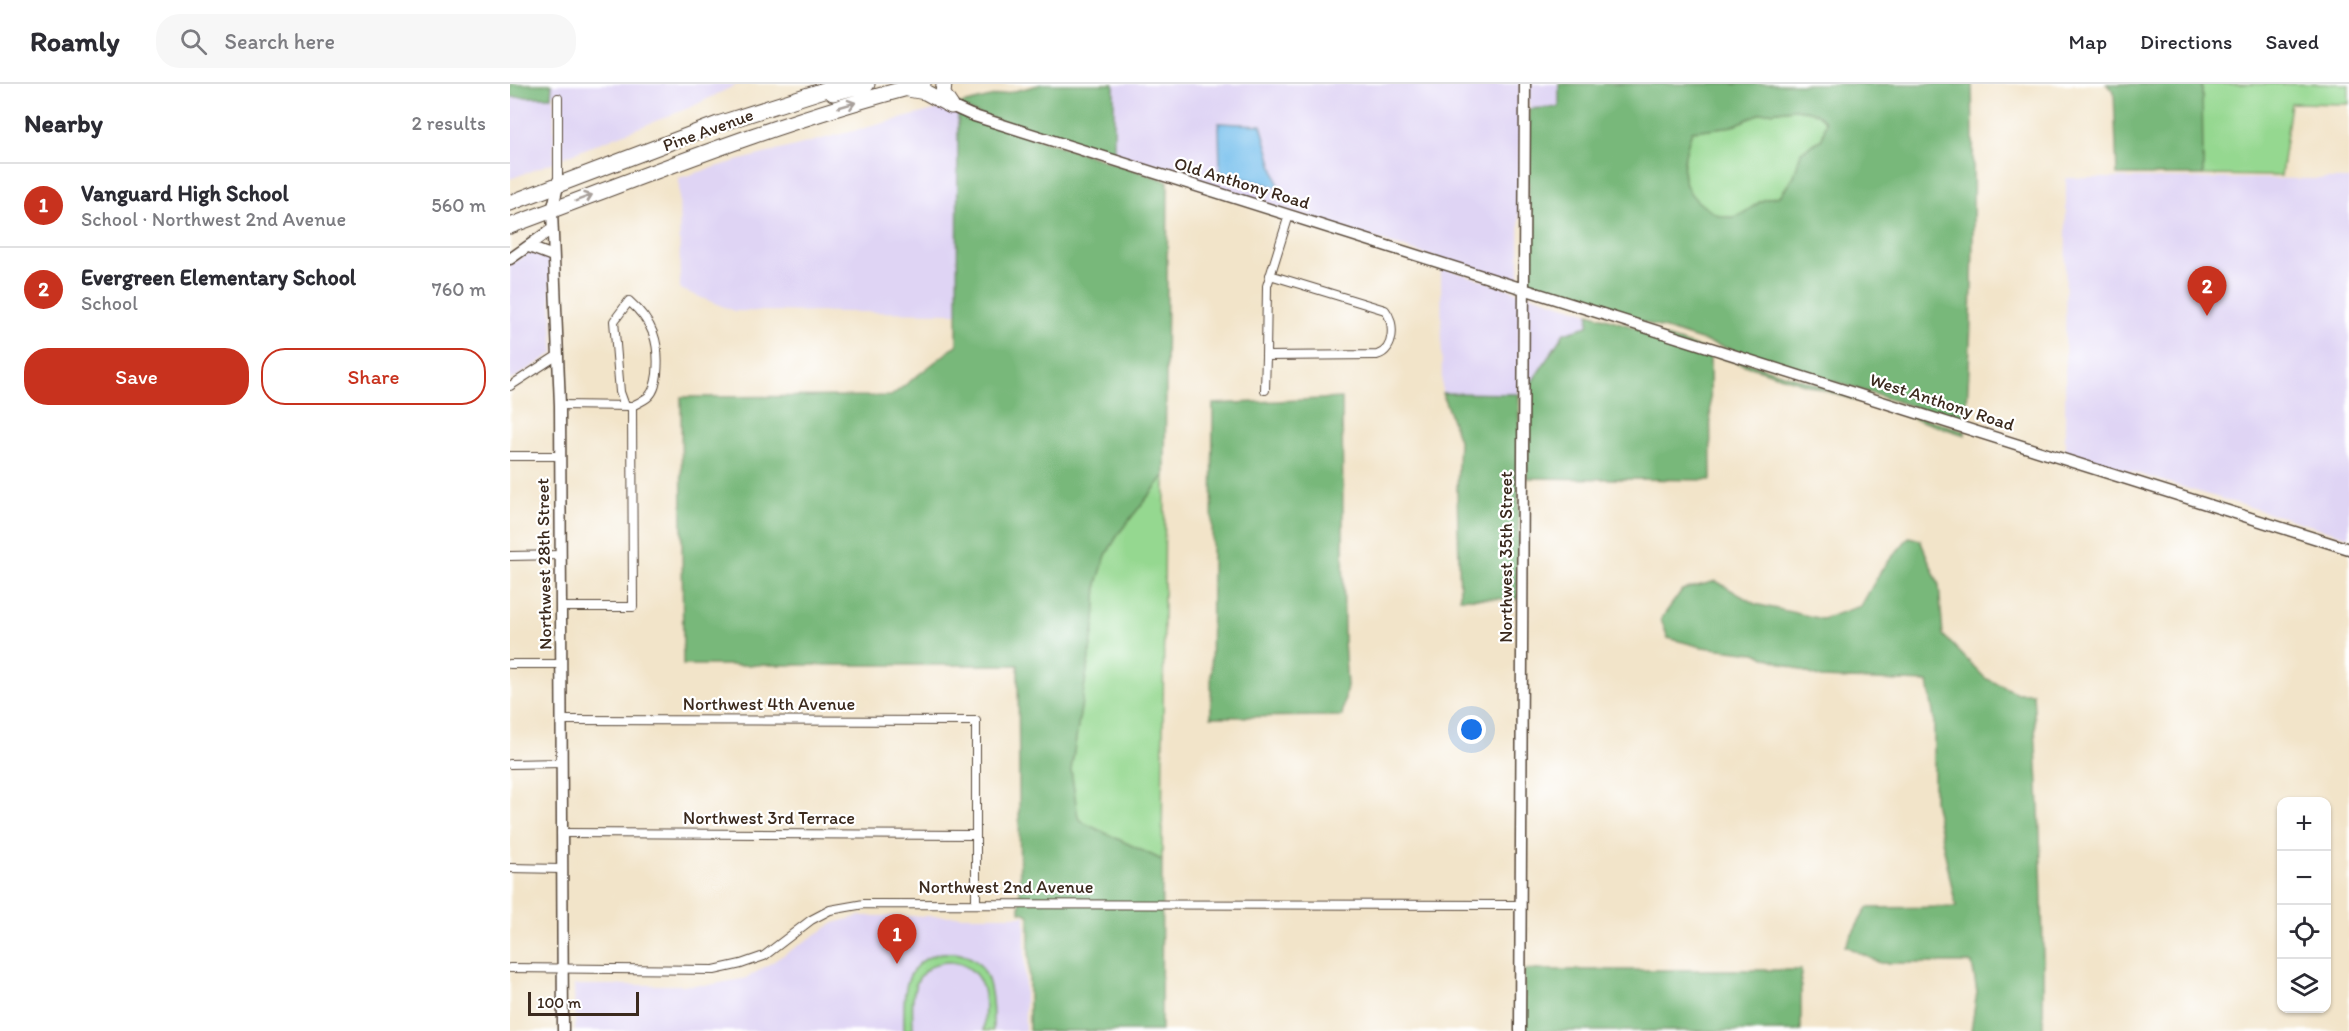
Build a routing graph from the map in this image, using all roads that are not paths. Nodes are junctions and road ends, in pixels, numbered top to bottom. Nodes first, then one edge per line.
1 (843, 84) edge
2 (867, 84) edge
3 (923, 84) edge
4 (944, 84) edge
5 (1524, 84) edge
6 (909, 86) edge
7 (801, 96) junction
8 (558, 98) dead end
9 (951, 106) junction
10 (814, 114) junction
11 (698, 154) junction
12 (558, 186) junction
13 (510, 203) edge
14 (552, 211) junction
15 (1289, 215) junction
16 (510, 226) edge
17 (552, 229) junction
18 (529, 247) junction
19 (553, 256) junction
20 (510, 259) edge
21 (1270, 275) junction
22 (1524, 289) junction
23 (558, 355) junction
24 (1266, 356) junction
25 (510, 386) edge
26 (1265, 390) dead end
27 (560, 405) junction
28 (629, 406) junction
29 (510, 456) edge
30 (560, 456) junction
31 (2349, 549) edge
32 (561, 555) junction
33 (510, 556) edge
34 (561, 607) junction
35 (510, 664) edge
36 (562, 664) junction
37 (561, 720) junction
38 (510, 764) edge
39 (561, 764) junction
40 (561, 833) junction
41 (976, 836) junction
42 (510, 868) edge
43 (561, 869) junction
44 (976, 903) junction
45 (1520, 905) junction
46 (510, 968) edge
47 (563, 968) junction
48 (563, 1031) edge
49 (1520, 1031) edge

1 - 7 highway, Pine Avenue
2 - 10 highway
3 - 6 highway, Pine Avenue
4 - 9 highway
5 - 22 street, Northwest 35th Street
6 - 9 highway
10 -> 6 highway, Pine Avenue
7 - 11 highway
7 - 12 highway, Pine Avenue
8 - 12 street, Northwest 28th Street
9 - 15 street, Old Anthony Road
10 - 11 highway, Pine Avenue
14 -> 11 highway, Pine Avenue
12 - 13 highway, Pine Avenue
12 - 14 street, Northwest 28th Street
14 - 16 highway, Pine Avenue
14 - 17 street, Northwest 28th Street
15 - 21 street
15 - 22 street, Old Anthony Road
17 - 18 street
17 - 19 street, Northwest 28th Street
18 - 19 street
18 - 20 street
19 - 23 street, Northwest 28th Street
21 - 24 street
21 - 24 street
22 - 31 street, West Anthony Road
22 - 45 street, Northwest 35th Street
23 - 25 street
23 - 27 street, Northwest 28th Street
24 - 26 street
27 - 28 street
27 - 30 street, Northwest 28th Street
28 - 28 street
28 - 34 street
29 - 30 street
30 - 32 street, Northwest 28th Street
32 - 33 street
32 - 34 street, Northwest 28th Street
34 - 36 street, Northwest 28th Street
35 - 36 street
36 - 37 street, Northwest 28th Street
37 - 39 street, Northwest 28th Street
37 - 41 street, Northwest 4th Avenue
38 - 39 street
39 - 40 street, Northwest 28th Street
40 - 41 street, Northwest 3rd Terrace
40 - 43 street, Northwest 28th Street
41 - 44 street
42 - 43 street
43 - 47 street, Northwest 28th Street
44 - 45 street, Northwest 2nd Avenue
44 - 47 street, Northwest 2nd Avenue
45 - 49 street, Northwest 35th Street
46 - 47 street, Northwest 2nd Avenue
47 - 48 street, Northwest 28th Street

